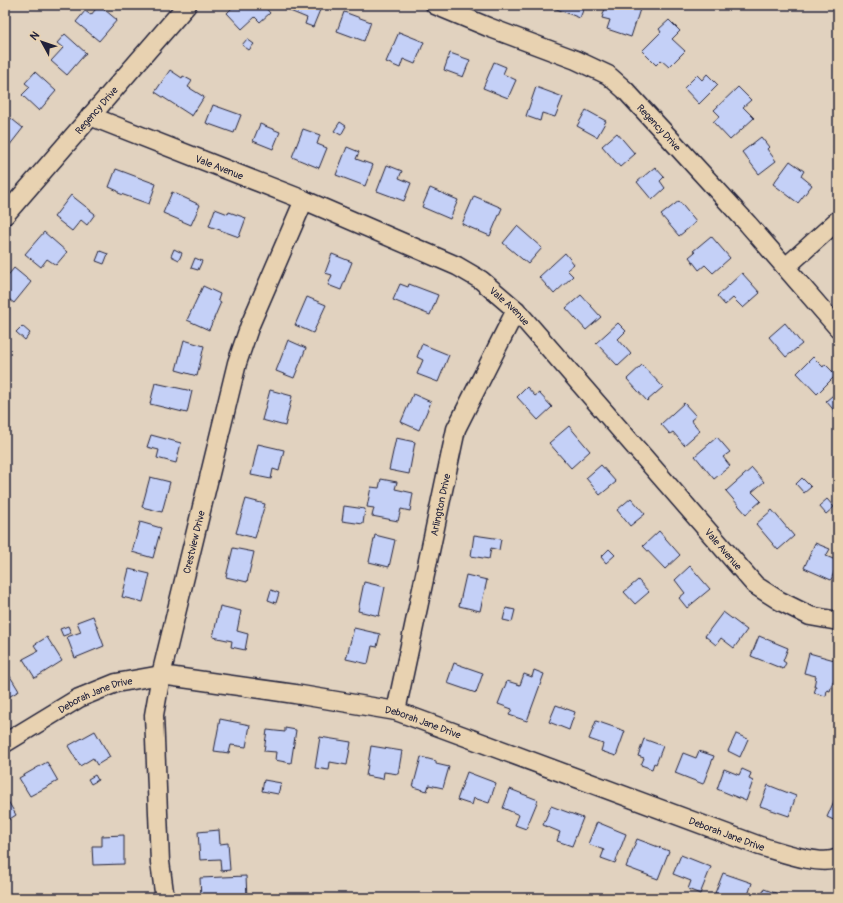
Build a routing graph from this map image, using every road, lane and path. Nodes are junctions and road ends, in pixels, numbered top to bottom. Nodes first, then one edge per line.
1 (187, 5) edge
2 (436, 5) edge
3 (90, 116) junction
4 (304, 200) junction
5 (5, 215) edge
6 (838, 220) edge
7 (786, 267) junction
8 (516, 310) junction
9 (838, 328) edge
10 (838, 621) edge
11 (160, 675) junction
12 (396, 711) junction
13 (5, 743) edge
14 (838, 858) edge
15 (163, 898) edge

1 - 3 street, Regency Drive
2 - 7 street, Regency Drive
3 - 4 street, Vale Avenue
3 - 5 street, Regency Drive
4 - 8 street, Vale Avenue
4 - 11 street, Crestview Drive
6 - 7 street
7 - 9 street
8 - 10 street, Vale Avenue
8 - 12 street, Arlington Drive
11 - 12 street, Deborah Jane Drive
11 - 13 street, Deborah Jane Drive
11 - 15 street, Crestview Drive
12 - 14 street, Deborah Jane Drive

